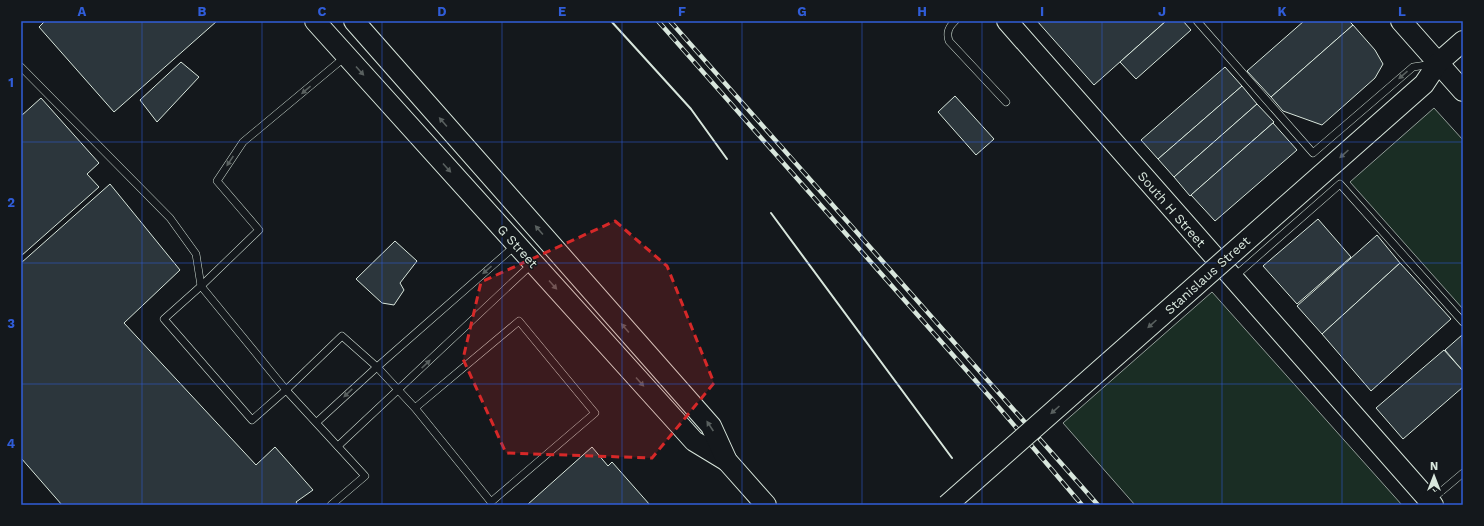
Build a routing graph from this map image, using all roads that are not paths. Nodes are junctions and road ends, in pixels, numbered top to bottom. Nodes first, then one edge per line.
1 (315, 21) edge
2 (354, 21) edge
3 (956, 21) edge
4 (1007, 21) edge
5 (1197, 21) edge
6 (1401, 21) edge
7 (1463, 41) edge
8 (346, 55) junction
9 (1438, 63) junction
10 (21, 67) edge
11 (1463, 91) edge
12 (1006, 102) dead end
13 (516, 244) junction
14 (533, 263) junction
15 (1233, 278) junction
16 (201, 286) junction
17 (1463, 322) edge
18 (377, 367) junction
19 (286, 390) junction
20 (398, 390) junction
21 (415, 408) junction
22 (317, 422) junction
23 (338, 446) junction
24 (728, 460) junction
25 (1463, 473) edge
26 (489, 503) edge
27 (1431, 503) edge
28 (331, 505) edge
29 (766, 505) edge
30 (948, 505) edge

1 - 8 street, G Street
24 -> 2 street, G Street
3 - 12 lane
4 - 15 street, South H Street
9 -> 5 lane
6 - 9 street
7 - 9 street, Stanislaus Street
8 -> 13 street, G Street
8 -> 16 lane
9 - 11 street
9 -> 30 street, Stanislaus Street, bridge
10 - 16 lane
13 - 14 street, G Street
13 -> 18 lane
20 -> 14 lane
14 -> 24 street, G Street
15 - 17 lane
15 - 27 street, South H Street
16 - 19 lane
16 - 19 lane
18 - 19 lane
18 - 20 lane
18 -> 22 lane
19 - 22 lane
20 - 21 lane
20 - 23 lane
21 - 26 lane
21 - 26 lane
22 - 23 lane
23 - 28 lane
24 - 29 street, G Street
25 - 27 lane

